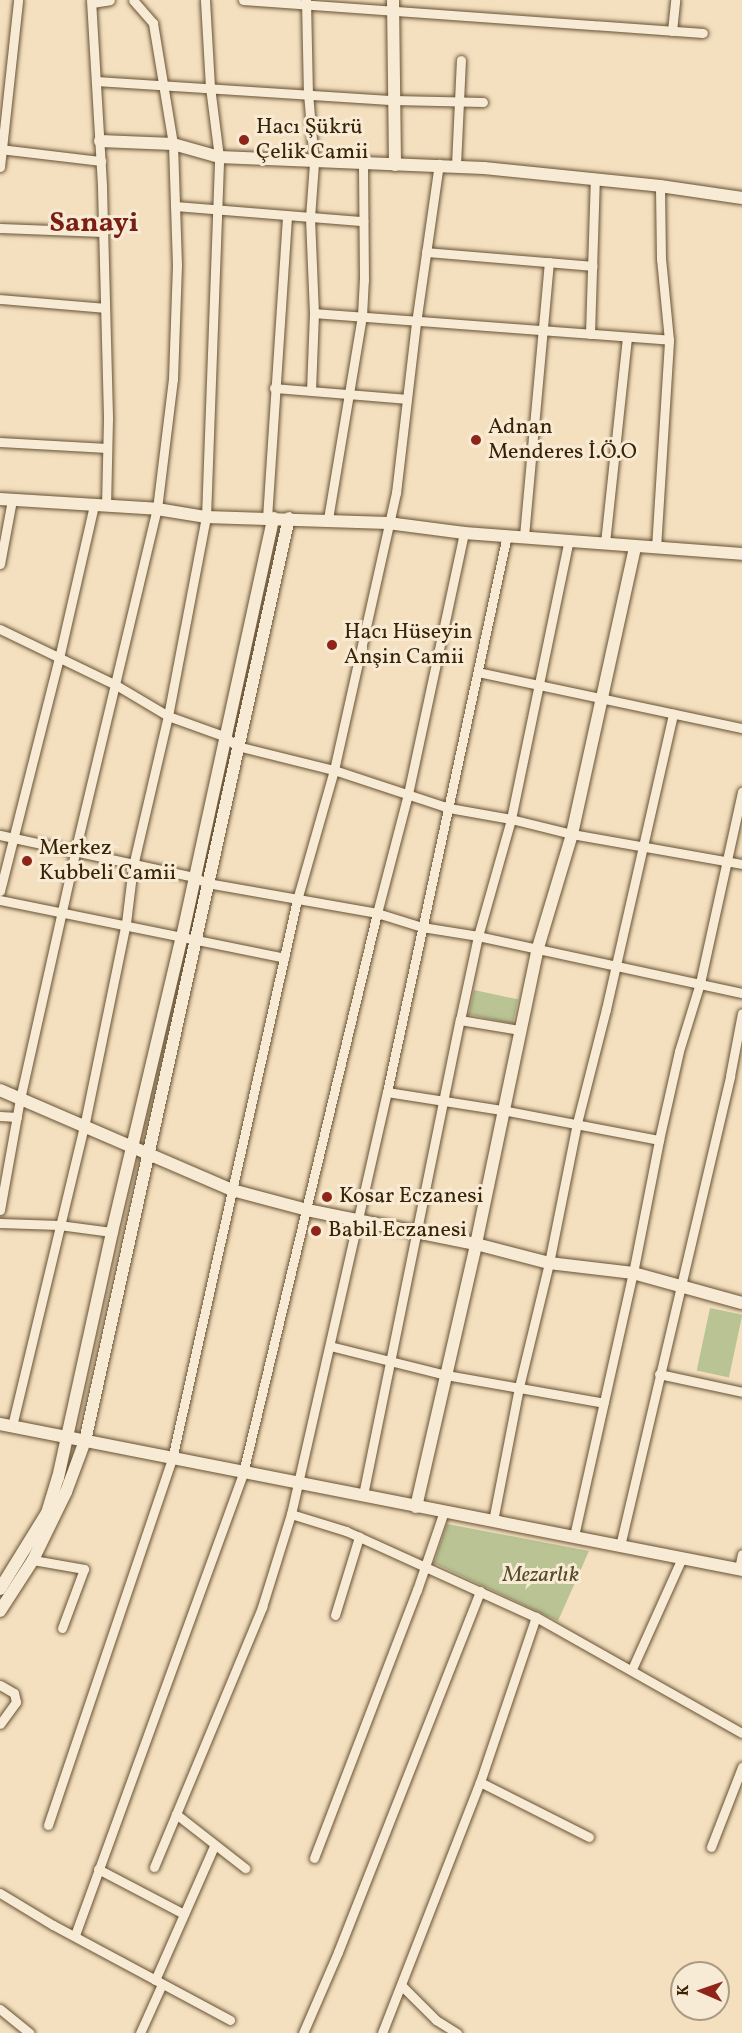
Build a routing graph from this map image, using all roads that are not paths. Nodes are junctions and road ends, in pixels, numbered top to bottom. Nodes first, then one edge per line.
1 (18, 0) edge
2 (110, 0) edge
3 (133, 0) edge
4 (205, 0) edge
5 (243, 0) edge
6 (675, 0) edge
7 (91, 2) edge
8 (306, 2) edge
9 (393, 6) edge
10 (672, 31) junction
11 (703, 33) dead end
12 (460, 60) dead end
13 (96, 81) junction
14 (162, 84) junction
15 (210, 87) junction
16 (308, 93) junction
17 (393, 100) junction
18 (460, 102) junction
19 (483, 102) dead end
20 (100, 141) junction
21 (173, 144) junction
22 (2, 149) edge
23 (219, 157) junction
24 (101, 161) junction
25 (314, 162) junction
26 (363, 164) junction
27 (439, 164) junction
28 (395, 165) junction
29 (456, 165) junction
30 (0, 167) edge
31 (595, 179) junction
32 (660, 186) junction
33 (742, 198) edge
34 (175, 206) junction
35 (218, 210) junction
36 (286, 216) junction
37 (310, 218) junction
38 (363, 221) junction
39 (0, 228) edge
40 (103, 232) junction
41 (426, 252) junction
42 (549, 262) junction
43 (592, 266) junction
44 (0, 299) edge
45 (105, 308) junction
46 (314, 313) junction
47 (362, 316) junction
48 (416, 323) junction
49 (543, 329) junction
50 (590, 334) junction
51 (627, 338) junction
52 (669, 340) junction
53 (274, 388) junction
54 (311, 390) junction
55 (348, 393) junction
56 (407, 399) junction
57 (0, 442) edge
58 (107, 448) junction
59 (6, 500) edge
60 (100, 505) junction
61 (157, 508) junction
62 (206, 517) junction
63 (270, 518) junction
64 (289, 518) junction
65 (328, 519) junction
66 (388, 523) junction
67 (464, 533) junction
68 (507, 535) junction
69 (524, 536) junction
70 (569, 540) junction
71 (604, 543) junction
72 (635, 547) junction
73 (656, 548) junction
74 (742, 554) edge
75 (0, 564) edge
76 (0, 629) edge
77 (59, 658) junction
78 (478, 672) junction
79 (539, 684) junction
80 (116, 685) junction
81 (601, 699) junction
82 (673, 714) junction
83 (168, 716) junction
84 (742, 728) edge
85 (224, 736) junction
86 (237, 746) junction
87 (334, 770) junction
88 (742, 792) edge
89 (408, 794) junction
90 (449, 808) junction
91 (511, 819) junction
92 (572, 834) junction
93 (0, 835) edge
94 (13, 838) junction
95 (642, 846) junction
96 (75, 852) junction
97 (727, 861) junction
98 (742, 864) edge
99 (134, 866) junction
100 (194, 878) junction
101 (207, 883) junction
102 (0, 891) edge
103 (0, 900) edge
104 (297, 900) junction
105 (63, 911) junction
106 (377, 912) junction
107 (126, 923) junction
108 (422, 927) junction
109 (478, 936) junction
110 (188, 939) junction
111 (537, 951) junction
112 (284, 958) junction
113 (616, 964) junction
114 (700, 983) junction
115 (742, 993) edge
116 (742, 1012) edge
117 (460, 1020) junction
118 (520, 1030) junction
119 (0, 1090) edge
120 (387, 1092) junction
121 (20, 1099) junction
122 (443, 1100) junction
123 (502, 1110) junction
124 (0, 1116) edge
125 (17, 1117) junction
126 (576, 1123) junction
127 (84, 1126) junction
128 (659, 1140) junction
129 (134, 1148) junction
130 (146, 1153) junction
131 (232, 1190) junction
132 (0, 1210) edge
133 (307, 1210) junction
134 (358, 1220) junction
135 (0, 1223) edge
136 (59, 1225) junction
137 (112, 1232) junction
138 (418, 1233) junction
139 (476, 1244) junction
140 (549, 1263) junction
141 (633, 1273) junction
142 (679, 1287) junction
143 (742, 1303) edge
144 (330, 1346) junction
145 (388, 1360) junction
146 (660, 1374) junction
147 (446, 1376) junction
148 (519, 1387) junction
149 (742, 1392) edge
150 (604, 1403) junction
151 (6, 1425) edge
152 (68, 1437) junction
153 (85, 1440) junction
154 (172, 1459) junction
155 (243, 1473) junction
156 (297, 1483) junction
157 (363, 1495) junction
158 (416, 1507) junction
159 (444, 1511) junction
160 (291, 1515) junction
161 (493, 1521) junction
162 (574, 1536) junction
163 (359, 1537) junction
164 (620, 1545) junction
165 (742, 1554) edge
166 (682, 1558) junction
167 (33, 1560) junction
168 (425, 1566) junction
169 (740, 1569) edge
170 (0, 1589) edge
171 (480, 1591) junction
172 (0, 1611) edge
173 (335, 1615) dead end
174 (536, 1617) junction
175 (62, 1628) dead end
176 (632, 1669) junction
177 (0, 1685) edge
178 (0, 1724) edge
179 (742, 1733) edge
180 (742, 1767) edge
181 (480, 1782) junction
182 (176, 1814) junction
183 (48, 1825) dead end
184 (589, 1837) dead end
185 (214, 1846) junction
186 (711, 1847) dead end
187 (314, 1858) dead end
188 (154, 1867) dead end
189 (245, 1868) dead end
190 (98, 1869) junction
191 (2, 1894) edge
192 (0, 1905) edge
193 (184, 1914) junction
194 (75, 1935) junction
195 (158, 1982) junction
196 (402, 1986) junction
197 (0, 2009) edge
198 (230, 2020) dead end
199 (30, 2033) edge
200 (140, 2033) edge
201 (303, 2033) edge
202 (382, 2033) edge
203 (457, 2033) edge

1 - 22 street
2 - 7 street
3 - 14 street
4 - 15 street
5 - 8 street
6 - 10 street
7 - 13 street
8 - 9 street
8 - 16 street
9 - 10 street
9 - 17 street
10 - 11 street
12 - 18 street
13 - 14 street
13 - 20 street
14 - 15 street
14 - 21 street
15 - 16 street
15 - 23 street
16 - 17 street
16 - 25 street
17 - 18 street
17 - 28 street
18 - 19 street
18 - 29 street
20 - 21 street
20 - 24 street
21 - 23 street
21 - 34 street
22 - 24 street
22 - 30 street
23 - 25 street
23 - 35 street
24 - 40 street
25 - 26 street
25 - 37 street
26 - 28 street
26 - 38 street
27 - 28 street
27 - 29 street
27 - 41 street
29 - 31 street
31 - 32 street
31 - 43 street
32 - 33 street
32 - 52 street
34 - 35 street
34 - 61 street
35 - 36 street
35 - 62 street
36 - 37 street
36 - 53 street
37 - 38 street
37 - 46 street
38 - 47 street
39 - 40 street
40 - 45 street
41 - 42 street
41 - 48 street
42 - 43 street
42 - 49 street
43 - 50 street
44 - 45 street
45 - 58 street
46 - 47 street
46 - 54 street
47 - 48 street
47 - 55 street
48 - 49 street
48 - 56 street
49 - 50 street
49 - 69 street
50 - 51 street
51 - 52 street
51 - 71 street
52 - 73 street
53 - 54 street
53 - 63 street
54 - 55 street
55 - 56 street
55 - 65 street
56 - 66 street
57 - 58 street
58 - 60 street
59 - 60 street
59 - 75 street
60 - 61 street
60 - 77 street
61 - 62 street
61 - 80 street
62 - 63 street
62 - 83 street
63 - 64 street
63 - 85 street
64 - 65 street
64 - 86 street
65 - 66 street
66 - 67 street
66 - 87 street
67 - 68 street
67 - 89 street
68 - 69 street
68 - 78 street
69 - 70 street
70 - 71 street
70 - 79 street
71 - 72 street
72 - 73 street
72 - 81 street
73 - 74 street
76 - 77 street
77 - 80 street
77 - 94 street
78 - 79 street
78 - 90 street
79 - 81 street
79 - 91 street
80 - 83 street
80 - 96 street
81 - 82 street
81 - 92 street
82 - 84 street
82 - 95 street
83 - 85 street
83 - 99 street
85 - 86 street
85 - 100 street
86 - 87 street
86 - 101 street
87 - 89 street
87 - 104 street
88 - 97 street
89 - 90 street
89 - 106 street
90 - 91 street
90 - 108 street
91 - 92 street
91 - 109 street
92 - 95 street
92 - 111 street
93 - 94 street
94 - 96 street
94 - 102 street
95 - 97 street
95 - 113 street
96 - 99 street
96 - 105 street
97 - 98 street
97 - 114 street
99 - 100 street
99 - 107 street
100 - 101 street
100 - 110 street
101 - 104 street
101 - 110 street
103 - 105 street
104 - 106 street
104 - 112 street
105 - 107 street
105 - 121 street
106 - 108 street
106 - 133 street
107 - 110 street
107 - 127 street
108 - 109 street
108 - 120 street
109 - 111 street
109 - 117 street
110 - 112 street
110 - 129 street
110 - 130 street
111 - 113 street
111 - 118 street
112 - 131 street
113 - 114 street
113 - 126 street
114 - 115 street
114 - 128 street
116 - 142 street
117 - 118 street
117 - 122 street
118 - 123 street
119 - 121 street
120 - 122 street
120 - 134 street
121 - 125 street
121 - 127 street
122 - 123 street
122 - 138 street
123 - 126 street
123 - 139 street
124 - 125 street
125 - 132 street
126 - 128 street
126 - 140 street
127 - 129 street
127 - 136 street
128 - 141 street
129 - 130 street
129 - 137 street
130 - 131 street
130 - 153 street
131 - 133 street
131 - 154 street
133 - 134 street
133 - 155 street
134 - 138 street
134 - 144 street
135 - 136 street
136 - 137 street
136 - 151 street
137 - 152 street
138 - 139 street
138 - 145 street
139 - 140 street
139 - 147 street
140 - 141 street
140 - 148 street
141 - 142 street
141 - 150 street
142 - 143 street
142 - 146 street
144 - 145 street
144 - 156 street
145 - 147 street
145 - 157 street
146 - 149 street
146 - 164 street
147 - 148 street
147 - 158 street
148 - 150 street
148 - 161 street
150 - 162 street
151 - 152 street
152 - 153 street
152 - 170 street
153 - 154 street
153 - 167 street
154 - 155 street
154 - 183 street
155 - 156 street
155 - 190 street
156 - 157 street
156 - 160 street
157 - 158 street
158 - 159 street
159 - 161 street
159 - 168 street
160 - 163 street
160 - 182 street
161 - 162 street
162 - 164 street
163 - 168 street
163 - 173 street
164 - 166 street
165 - 169 street
166 - 169 street
166 - 176 street
167 - 172 street
167 - 175 street
168 - 171 street
168 - 187 street
171 - 174 street
171 - 201 street
174 - 176 street
174 - 181 street
176 - 179 street
177 - 178 street
180 - 186 street
181 - 184 street
181 - 196 street
182 - 185 street
182 - 188 street
185 - 189 street
185 - 193 street
190 - 193 street
190 - 194 street
191 - 192 street
191 - 194 street
193 - 195 street
194 - 195 street
195 - 198 street
195 - 200 street
196 - 202 street
196 - 203 street
197 - 199 street

